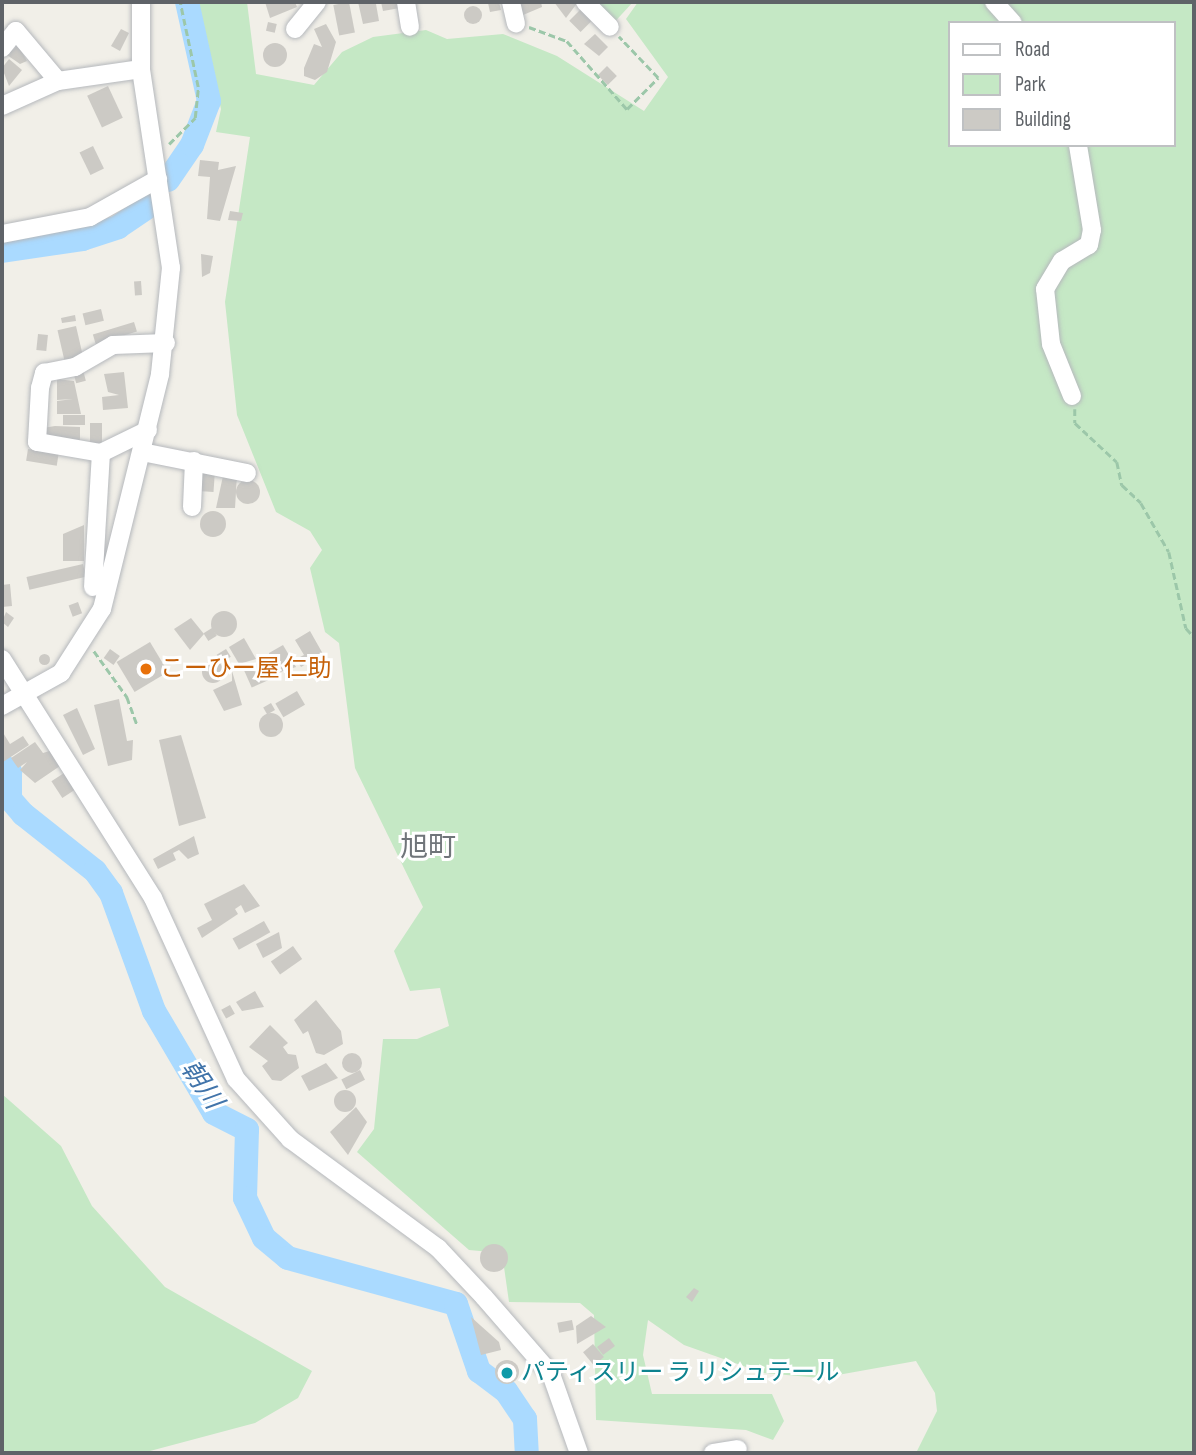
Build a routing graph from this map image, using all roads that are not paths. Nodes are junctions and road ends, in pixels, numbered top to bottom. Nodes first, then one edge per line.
1 (141, 2) edge
2 (317, 2) edge
3 (406, 2) edge
4 (511, 2) edge
5 (584, 2) edge
6 (994, 2) edge
7 (1011, 21) edge
8 (516, 23) road end
9 (410, 27) dead end
10 (610, 27) road end
11 (295, 29) dead end
12 (2, 48) edge
13 (141, 69) junction
14 (58, 81) junction
15 (2, 106) edge
16 (1078, 147) edge
17 (158, 178) junction
18 (2, 234) edge
19 (166, 343) junction
20 (1072, 396) road end
21 (148, 430) junction
22 (142, 452) junction
23 (102, 453) junction
24 (194, 461) junction
25 (247, 472) dead end
26 (192, 507) dead end
27 (93, 587) dead end
28 (2, 659) edge
29 (30, 695) junction
30 (2, 706) edge
31 (738, 1450) dead end
32 (579, 1453) edge
33 (713, 1453) edge

1 - 13 street
2 - 11 street
3 - 9 street
4 - 8 street
5 - 10 street
6 - 7 street
12 - 14 street
13 - 14 street
13 - 17 street
14 - 15 street
16 - 20 street
17 - 18 street
17 - 19 street
19 - 21 street
19 - 23 street
21 - 22 street
21 - 23 street
22 - 24 street
22 - 29 street
23 - 27 street
24 - 25 street
24 - 26 street
28 - 29 street
29 - 30 street
29 - 32 street
31 - 33 street

